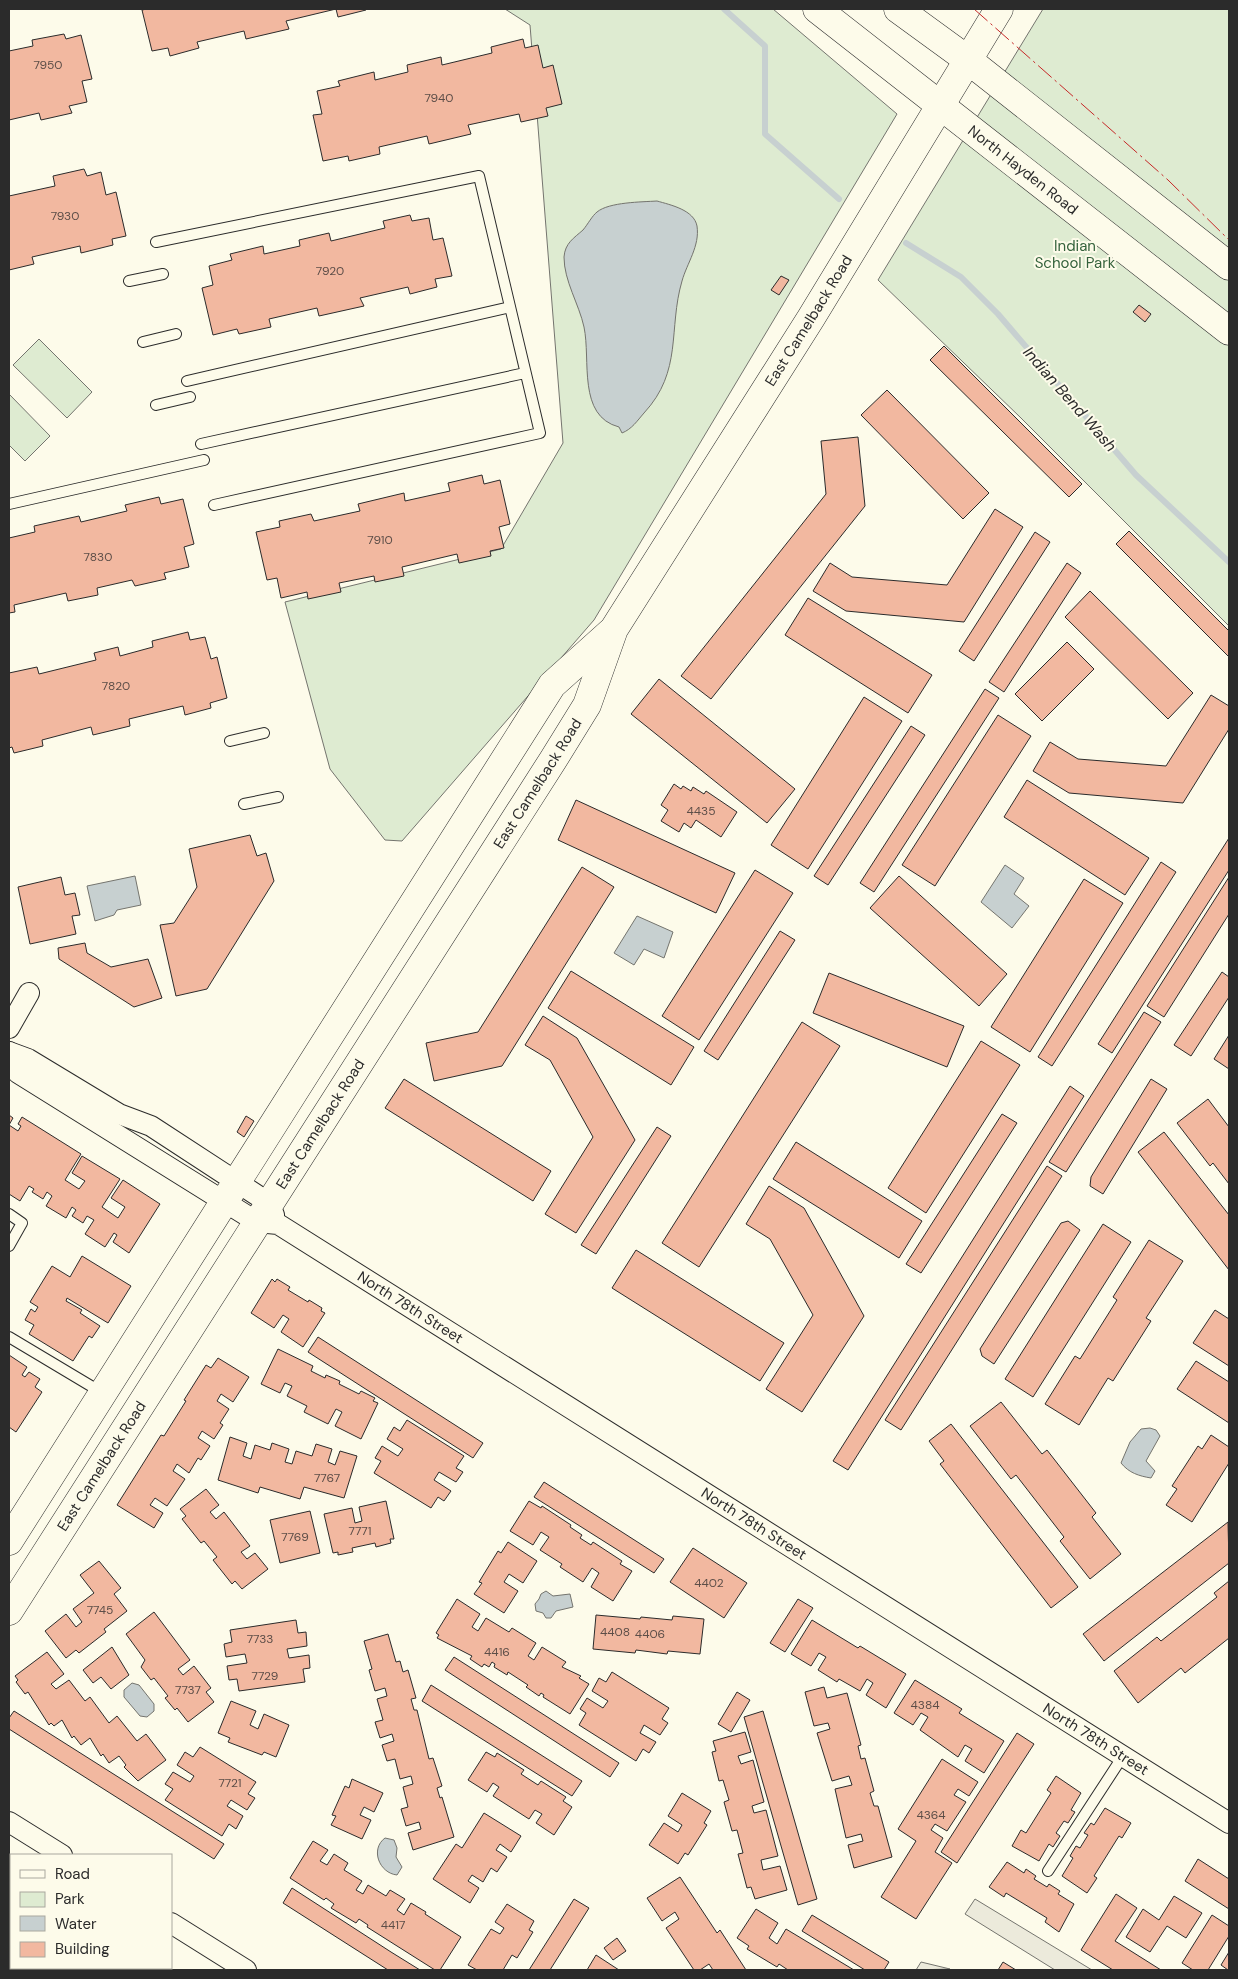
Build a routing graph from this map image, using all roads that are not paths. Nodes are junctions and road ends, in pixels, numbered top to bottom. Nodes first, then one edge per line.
1 (817, 9) edge
2 (898, 9) edge
3 (999, 9) edge
4 (968, 60) junction
5 (941, 106) junction
6 (156, 242) dead end
7 (1229, 266) edge
8 (163, 274) dead end
9 (129, 281) dead end
10 (510, 307) junction
11 (1229, 331) edge
12 (176, 334) dead end
13 (143, 342) dead end
14 (525, 373) junction
15 (187, 381) dead end
16 (190, 397) dead end
17 (156, 405) dead end
18 (201, 444) dead end
19 (204, 460) dead end
20 (9, 504) edge
21 (214, 505) dead end
22 (614, 630) junction
23 (264, 733) dead end
24 (230, 741) dead end
25 (278, 797) dead end
26 (244, 804) dead end
27 (28, 994) dead end
28 (9, 1028) edge
29 (9, 1052) edge
30 (232, 1191) junction
31 (9, 1214) edge
32 (268, 1216) junction
33 (9, 1246) edge
34 (9, 1337) edge
35 (102, 1393) junction
36 (60, 1458) junction
37 (88, 1486) junction
38 (9, 1541) edge
39 (9, 1611) edge
40 (1123, 1756) junction
41 (1228, 1818) edge
42 (9, 1822) edge
43 (60, 1854) edge
44 (1048, 1871) dead end
45 (172, 1924) edge
46 (246, 1970) edge

1 - 5 main road, North Hayden Road
2 - 4 main road
3 - 4 main road, East Camelback Road
4 - 5 main road, East Camelback Road
4 - 7 main road
5 - 11 main road, North Hayden Road
5 - 22 main road, East Camelback Road
6 - 10 lane
8 - 9 lane
10 - 14 lane
10 - 15 lane
12 - 13 lane
14 - 18 lane
14 - 21 lane
16 - 17 lane
19 - 20 lane
22 - 30 main road, East Camelback Road
22 - 32 main road, East Camelback Road
23 - 24 lane
25 - 26 lane
27 - 28 street
29 - 30 street, North 78th Street
30 - 32 street, North 78th Street
30 - 35 main road, East Camelback Road
31 - 33 lane
32 - 37 main road, East Camelback Road
32 - 40 street, North 78th Street
34 - 35 lane
35 - 36 main road, East Camelback Road
36 - 37 main road
36 - 38 main road, East Camelback Road
37 - 39 main road, East Camelback Road
40 - 41 street, North 78th Street
40 - 44 lane
42 - 43 street
45 - 46 street

